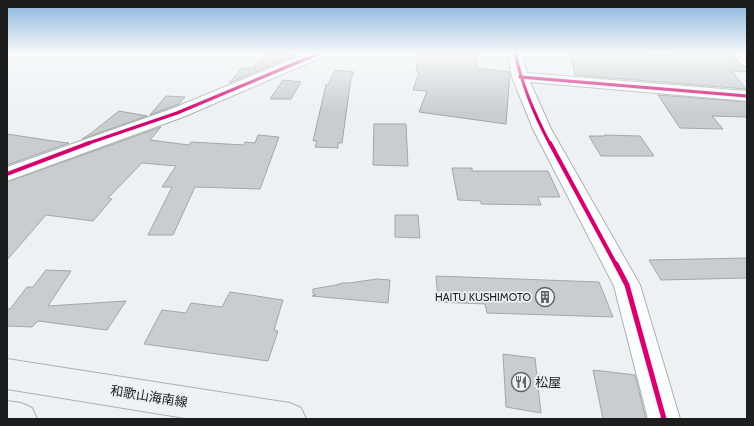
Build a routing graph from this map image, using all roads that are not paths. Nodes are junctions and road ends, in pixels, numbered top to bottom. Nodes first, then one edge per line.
1 (273, 73) edge
2 (519, 73) edge
3 (520, 78) junction
4 (747, 96) edge
5 (7, 174) edge
6 (7, 374) edge
7 (7, 416) edge
8 (21, 419) edge
9 (290, 419) edge
10 (664, 419) edge

1 - 5 street
2 - 3 street
3 - 4 street
3 - 10 street
6 - 9 main road, 和歌山海南線
7 - 8 main road

